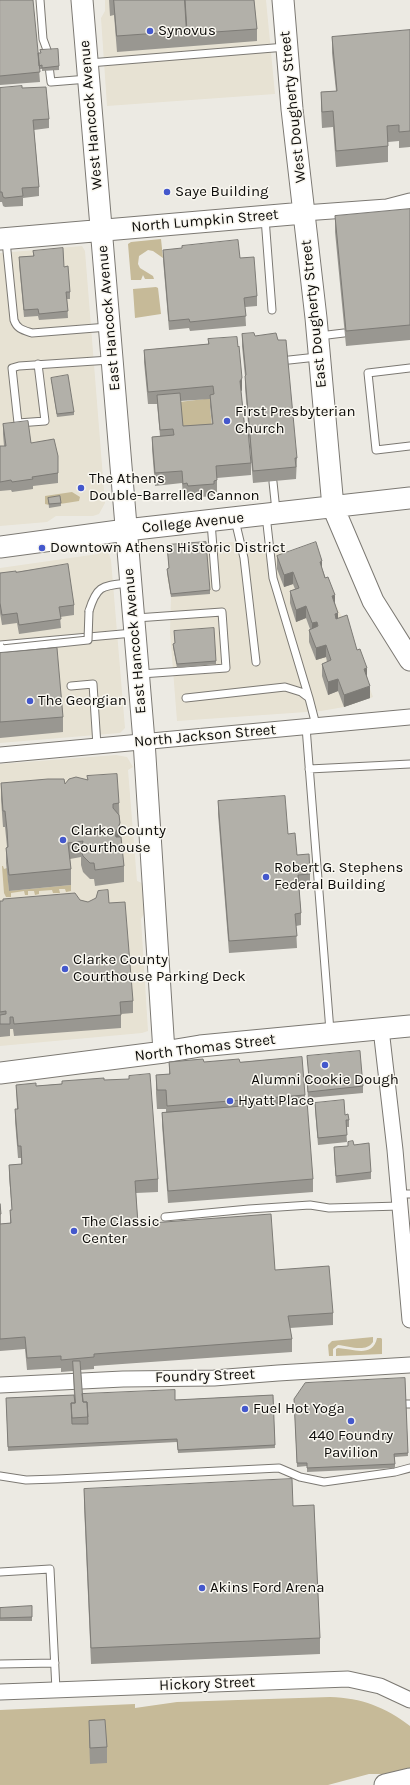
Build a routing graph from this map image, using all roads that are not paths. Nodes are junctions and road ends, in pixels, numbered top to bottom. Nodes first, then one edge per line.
1 (40, 0) edge
2 (82, 0) edge
3 (283, 0) edge
4 (287, 46) junction
5 (88, 71) junction
6 (410, 201) edge
7 (304, 213) junction
8 (265, 216) junction
9 (101, 230) junction
10 (3, 239) edge
11 (272, 310) dead end
12 (109, 327) junction
13 (344, 333) edge
14 (317, 336) junction
15 (319, 357) junction
16 (112, 360) junction
17 (38, 364) junction
18 (278, 364) edge
19 (410, 368) edge
20 (410, 446) edge
21 (273, 482) edge
22 (410, 498) edge
23 (333, 507) junction
24 (271, 514) junction
25 (234, 518) junction
26 (210, 521) junction
27 (126, 530) junction
28 (0, 547) edge
29 (131, 582) junction
30 (216, 587) dead end
31 (134, 625) junction
32 (0, 645) edge
33 (410, 660) edge
34 (256, 662) dead end
35 (138, 674) junction
36 (71, 686) dead end
37 (186, 698) dead end
38 (309, 698) junction
39 (410, 717) edge
40 (311, 726) junction
41 (144, 741) junction
42 (97, 746) junction
43 (0, 755) edge
44 (410, 764) edge
45 (309, 769) junction
46 (410, 1026) edge
47 (381, 1029) junction
48 (330, 1034) junction
49 (166, 1055) junction
50 (0, 1074) edge
51 (403, 1198) edge
52 (165, 1217) dead end
53 (409, 1304) edge
54 (410, 1320) edge
55 (410, 1365) edge
56 (0, 1385) edge
57 (410, 1468) edge
58 (0, 1476) edge
59 (0, 1572) edge
60 (55, 1663) junction
61 (0, 1664) edge
62 (56, 1691) junction
63 (0, 1692) edge
64 (410, 1700) edge
65 (410, 1780) edge
66 (385, 1785) edge

1 - 5 lane
2 - 5 street, West Hancock Avenue
3 - 4 street, West Dougherty Street
4 - 5 lane
4 - 7 street, West Dougherty Street
5 - 9 street, West Hancock Avenue
6 - 7 street, North Lumpkin Street
7 - 8 street, North Lumpkin Street
7 - 14 street, East Dougherty Street
8 - 9 street, North Lumpkin Street
8 - 11 lane
9 - 10 street, North Lumpkin Street
9 - 12 street, East Hancock Avenue
10 - 12 lane
12 - 16 street, East Hancock Avenue
13 - 14 lane
14 - 15 street, East Dougherty Street
15 - 18 lane
15 - 23 street, East Dougherty Street
16 - 17 lane
16 - 27 street, East Hancock Avenue
17 - 17 lane
19 - 20 lane
21 - 24 lane
22 - 23 street, College Avenue
23 - 24 street, College Avenue
23 - 33 street, East Dougherty Street
24 - 25 street, College Avenue
24 - 38 lane
25 - 26 street, College Avenue
25 - 34 lane
26 - 27 street, College Avenue
26 - 30 lane
27 - 28 street, College Avenue
27 - 29 street, East Hancock Avenue
29 - 31 street, East Hancock Avenue
29 - 32 lane, bridge
31 - 32 lane
31 - 35 street, East Hancock Avenue
31 - 35 lane
35 - 41 street, East Hancock Avenue
36 - 42 lane
37 - 38 lane
38 - 40 lane
39 - 40 street, North Jackson Street
40 - 41 street, North Jackson Street
40 - 45 lane
41 - 42 street, North Jackson Street
41 - 49 street, East Hancock Avenue
42 - 43 street, North Jackson Street
44 - 45 lane
45 - 48 lane
46 - 47 street, North Thomas Street
47 - 48 street, North Thomas Street
47 - 51 street
48 - 49 street, North Thomas Street
49 - 50 street, North Thomas Street
51 - 52 lane
51 - 53 street
53 - 54 street
55 - 56 street, Foundry Street
57 - 58 lane
59 - 60 lane
60 - 61 lane
60 - 62 lane
62 - 63 street, Hickory Street
62 - 64 street, Hickory Street
65 - 66 street

